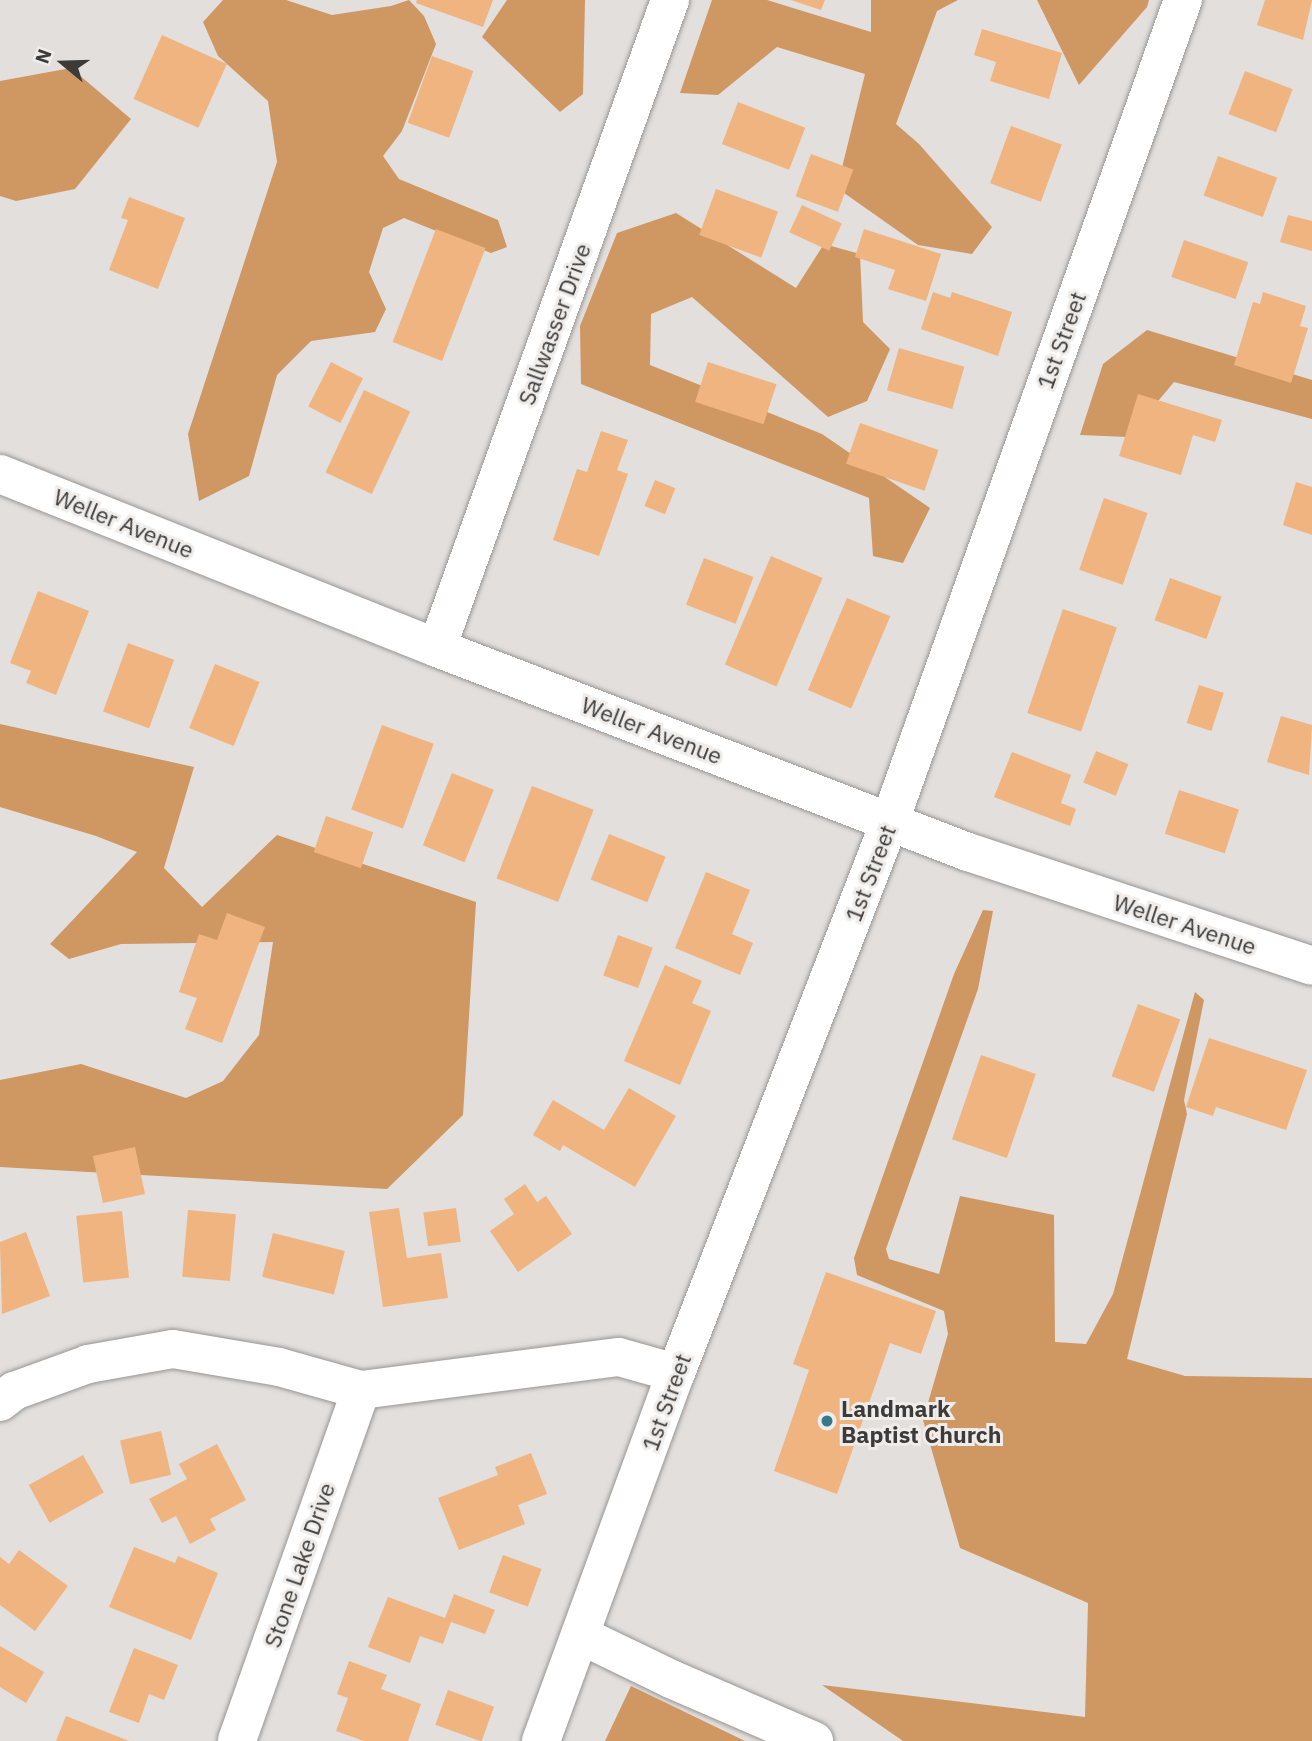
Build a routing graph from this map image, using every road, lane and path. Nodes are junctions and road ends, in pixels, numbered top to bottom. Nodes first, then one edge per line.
1 (670, 0) edge
2 (1183, 0) edge
3 (0, 474) edge
4 (437, 648) junction
5 (890, 821) junction
6 (1312, 966) edge
7 (676, 1373) junction
8 (361, 1390) junction
9 (0, 1402) edge
10 (580, 1635) junction
11 (237, 1741) edge
12 (541, 1741) edge
13 (814, 1741) edge

1 - 4 street, Sallwasser Drive
2 - 5 street, 1st Street
3 - 4 street, Weller Avenue
4 - 5 street, Weller Avenue
5 - 6 street, Weller Avenue
5 - 7 street, 1st Street
7 - 8 street
7 - 10 street, 1st Street
8 - 9 street
8 - 11 street, Stone Lake Drive
10 - 12 street, 1st Street
10 - 13 street

